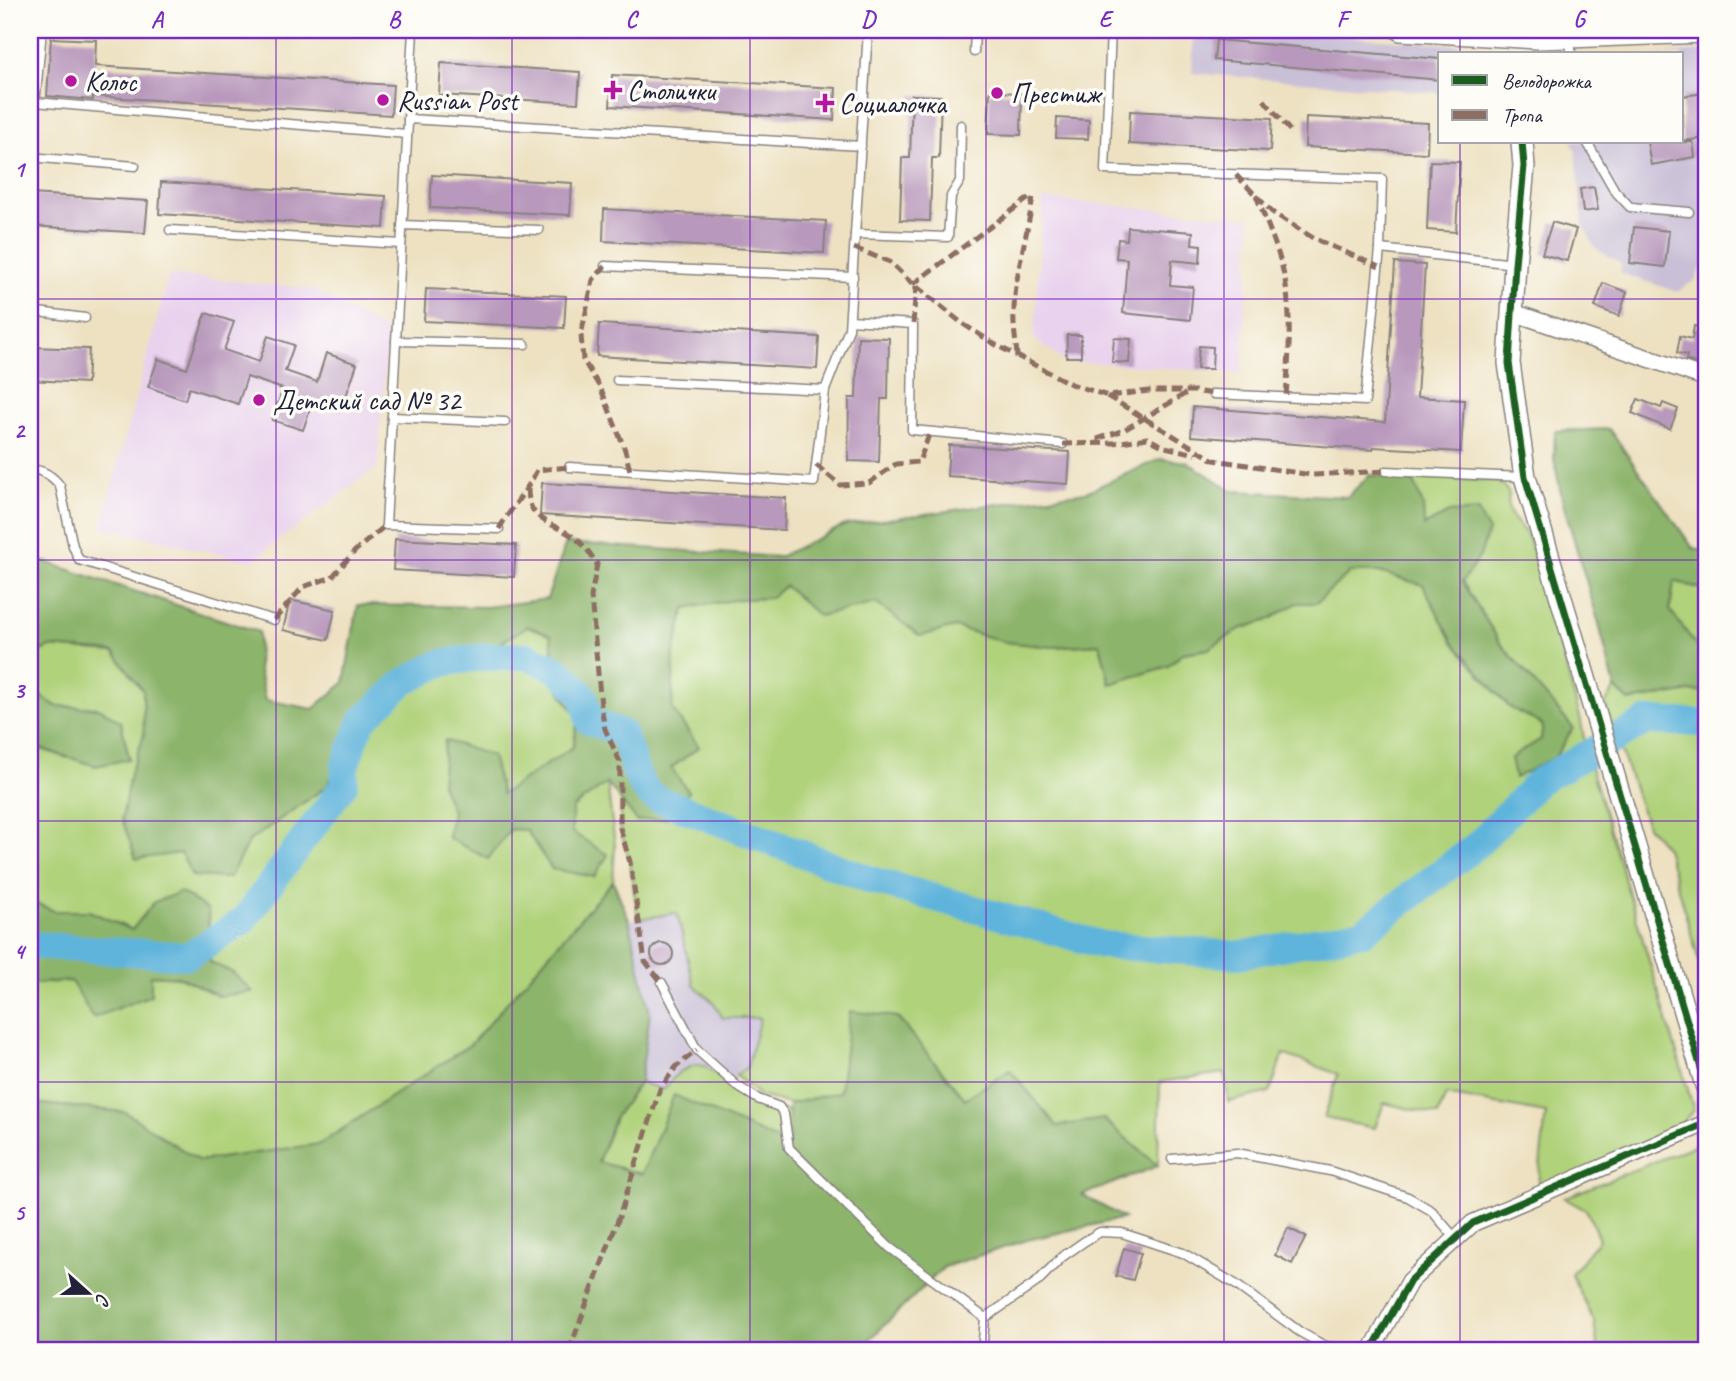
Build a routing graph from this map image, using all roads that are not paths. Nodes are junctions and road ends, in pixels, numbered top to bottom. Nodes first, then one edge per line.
1 (42, 30) edge
2 (413, 30) edge
3 (868, 30) edge
4 (975, 30) edge
5 (1111, 30) edge
6 (1401, 30) edge
7 (1706, 32) edge
8 (1516, 40) edge
9 (1570, 45) edge
10 (974, 52) dead end
11 (35, 102) junction
12 (408, 119) junction
13 (961, 125) dead end
14 (407, 134) junction
15 (1522, 144) edge
16 (1588, 144) edge
17 (861, 146) junction
18 (30, 157) edge
19 (135, 166) dead end
20 (1689, 212) dead end
21 (402, 225) junction
22 (170, 230) dead end
23 (539, 230) dead end
24 (855, 234) junction
25 (401, 244) junction
26 (1380, 249) junction
27 (1515, 264) junction
28 (605, 266) dead end
29 (853, 277) junction
30 (30, 311) edge
31 (1512, 312) junction
32 (85, 318) dead end
33 (850, 320) junction
34 (396, 341) junction
35 (525, 344) dead end
36 (1706, 378) edge
37 (617, 380) dead end
38 (825, 390) junction
39 (1213, 394) dead end
40 (392, 416) junction
41 (505, 422) dead end
42 (1063, 444) dead end
43 (569, 467) dead end
44 (30, 469) edge
45 (1386, 471) dead end
46 (1525, 477) junction
47 (499, 529) dead end
48 (274, 620) dead end
49 (662, 984) dead end
50 (1706, 1085) edge
51 (1706, 1123) edge
52 (1172, 1159) dead end
53 (1456, 1239) junction
54 (985, 1318) junction
55 (983, 1341) junction
56 (974, 1351) edge
57 (982, 1351) edge
58 (1349, 1351) edge
59 (1371, 1351) edge

1 - 11 lane
2 - 12 lane
3 - 17 lane
4 - 10 lane
5 - 26 lane
6 - 8 street
7 - 9 street
8 - 9 street
11 - 14 lane
11 - 18 lane
12 - 14 lane
12 - 17 lane
13 - 24 lane
14 - 21 lane
15 - 27 street
16 - 20 lane
17 - 24 lane
18 - 19 lane
21 - 23 lane
21 - 25 lane
22 - 25 lane
24 - 29 lane
25 - 34 lane
26 - 27 lane
26 - 39 lane
27 - 31 street
28 - 29 lane
29 - 33 lane
30 - 32 lane
31 - 36 street
31 - 46 street
33 - 38 lane
33 - 42 lane
34 - 35 lane
34 - 40 lane
37 - 38 lane
38 - 43 lane
40 - 41 lane
40 - 47 lane
44 - 48 lane
45 - 46 lane
46 - 50 street
49 - 54 lane
51 - 53 street
52 - 53 lane
53 - 59 street
54 - 55 lane
54 - 58 lane
55 - 56 lane
55 - 57 lane

